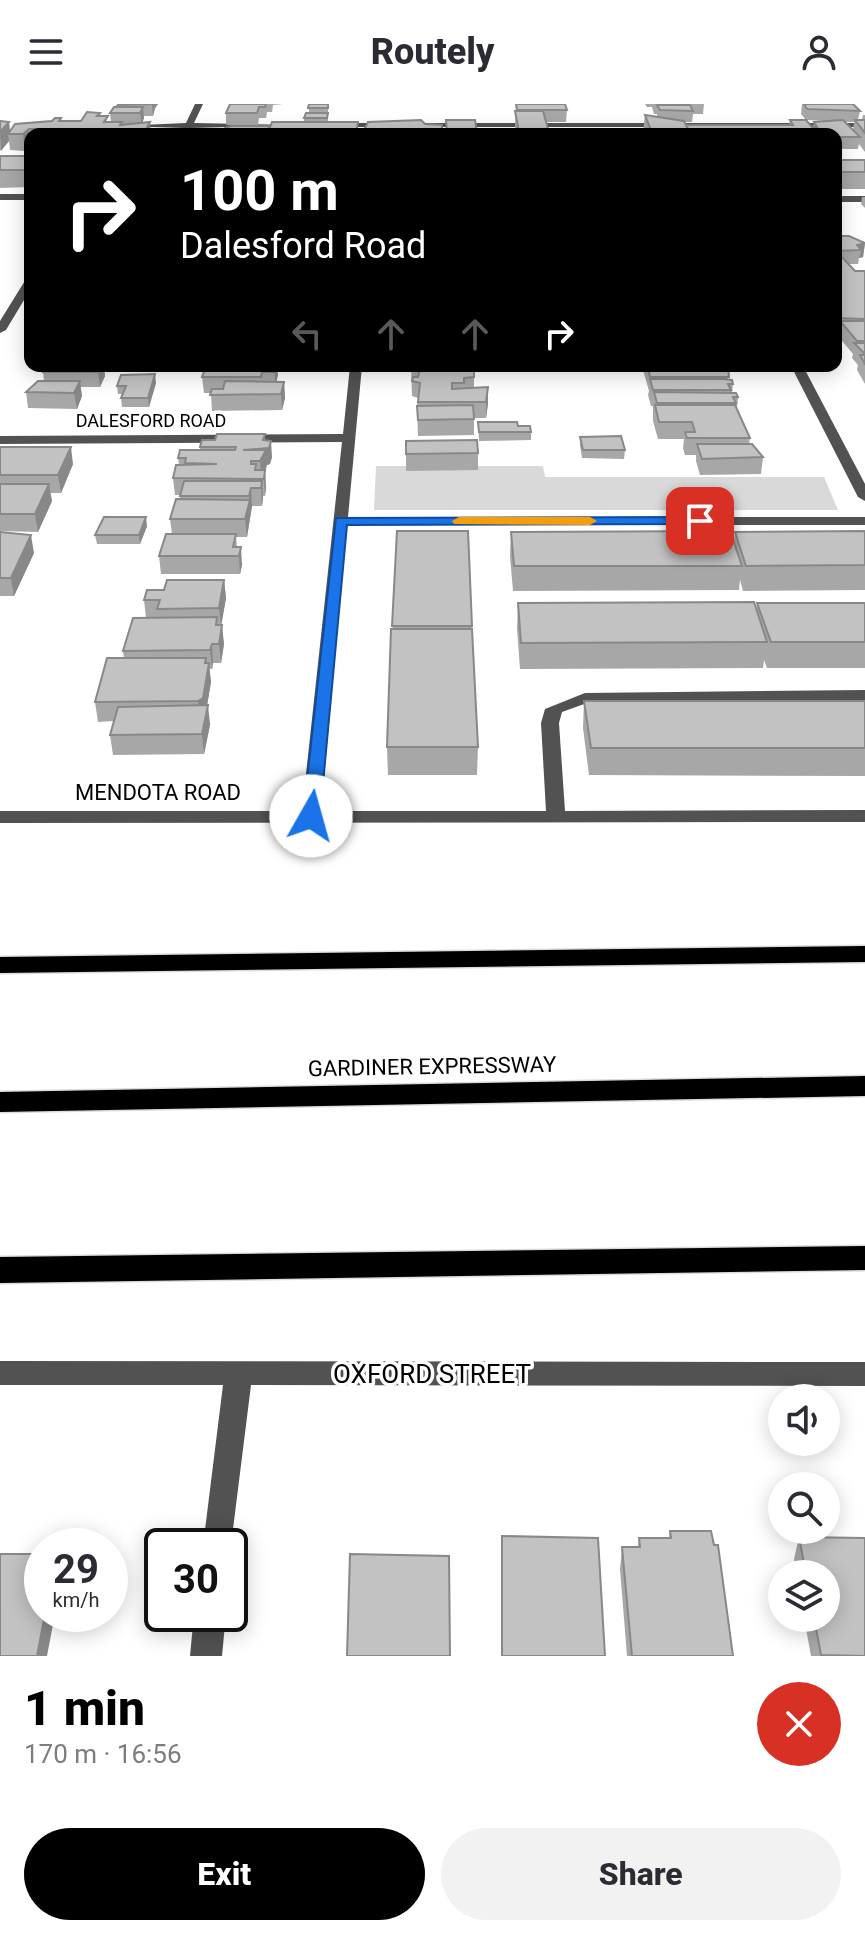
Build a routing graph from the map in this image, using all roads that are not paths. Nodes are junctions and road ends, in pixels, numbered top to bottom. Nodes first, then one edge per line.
1 (199, 104) edge
2 (613, 114) dead end
3 (865, 125) edge
4 (112, 126) edge
5 (150, 128) edge
6 (188, 128) edge
7 (617, 128) edge
8 (679, 128) edge
9 (0, 197) edge
10 (24, 197) edge
11 (842, 199) edge
12 (865, 199) edge
13 (24, 291) edge
14 (0, 330) edge
15 (356, 372) edge
16 (800, 372) edge
17 (350, 438) junction
18 (0, 440) edge
19 (865, 497) edge
20 (341, 521) junction
21 (865, 521) edge
22 (865, 695) edge
23 (556, 815) junction
24 (311, 816) junction
25 (865, 816) edge
26 (0, 817) edge
27 (865, 954) edge
28 (0, 965) edge
29 (865, 1086) edge
30 (0, 1102) edge
31 (865, 1258) edge
32 (0, 1270) edge
33 (0, 1373) edge
34 (238, 1374) junction
35 (865, 1374) edge
36 (220, 1528) edge
37 (208, 1632) edge
38 (206, 1656) edge

1 - 6 street
2 - 7 street
3 - 8 street
4 - 5 street
9 - 10 street
11 - 12 street
13 - 14 street
15 - 17 street
16 - 19 street
17 - 18 street, DALESFORD ROAD
17 - 20 street
20 - 21 street
20 - 24 street
22 - 23 street
23 - 24 street, MENDOTA ROAD
23 - 25 street, MENDOTA ROAD
24 - 26 street, MENDOTA ROAD
27 - 28 highway
29 - 30 highway, GARDINER EXPRESSWAY
31 - 32 highway
33 - 34 street, OXFORD STREET
34 - 35 street, OXFORD STREET
34 - 36 street
37 - 38 street

